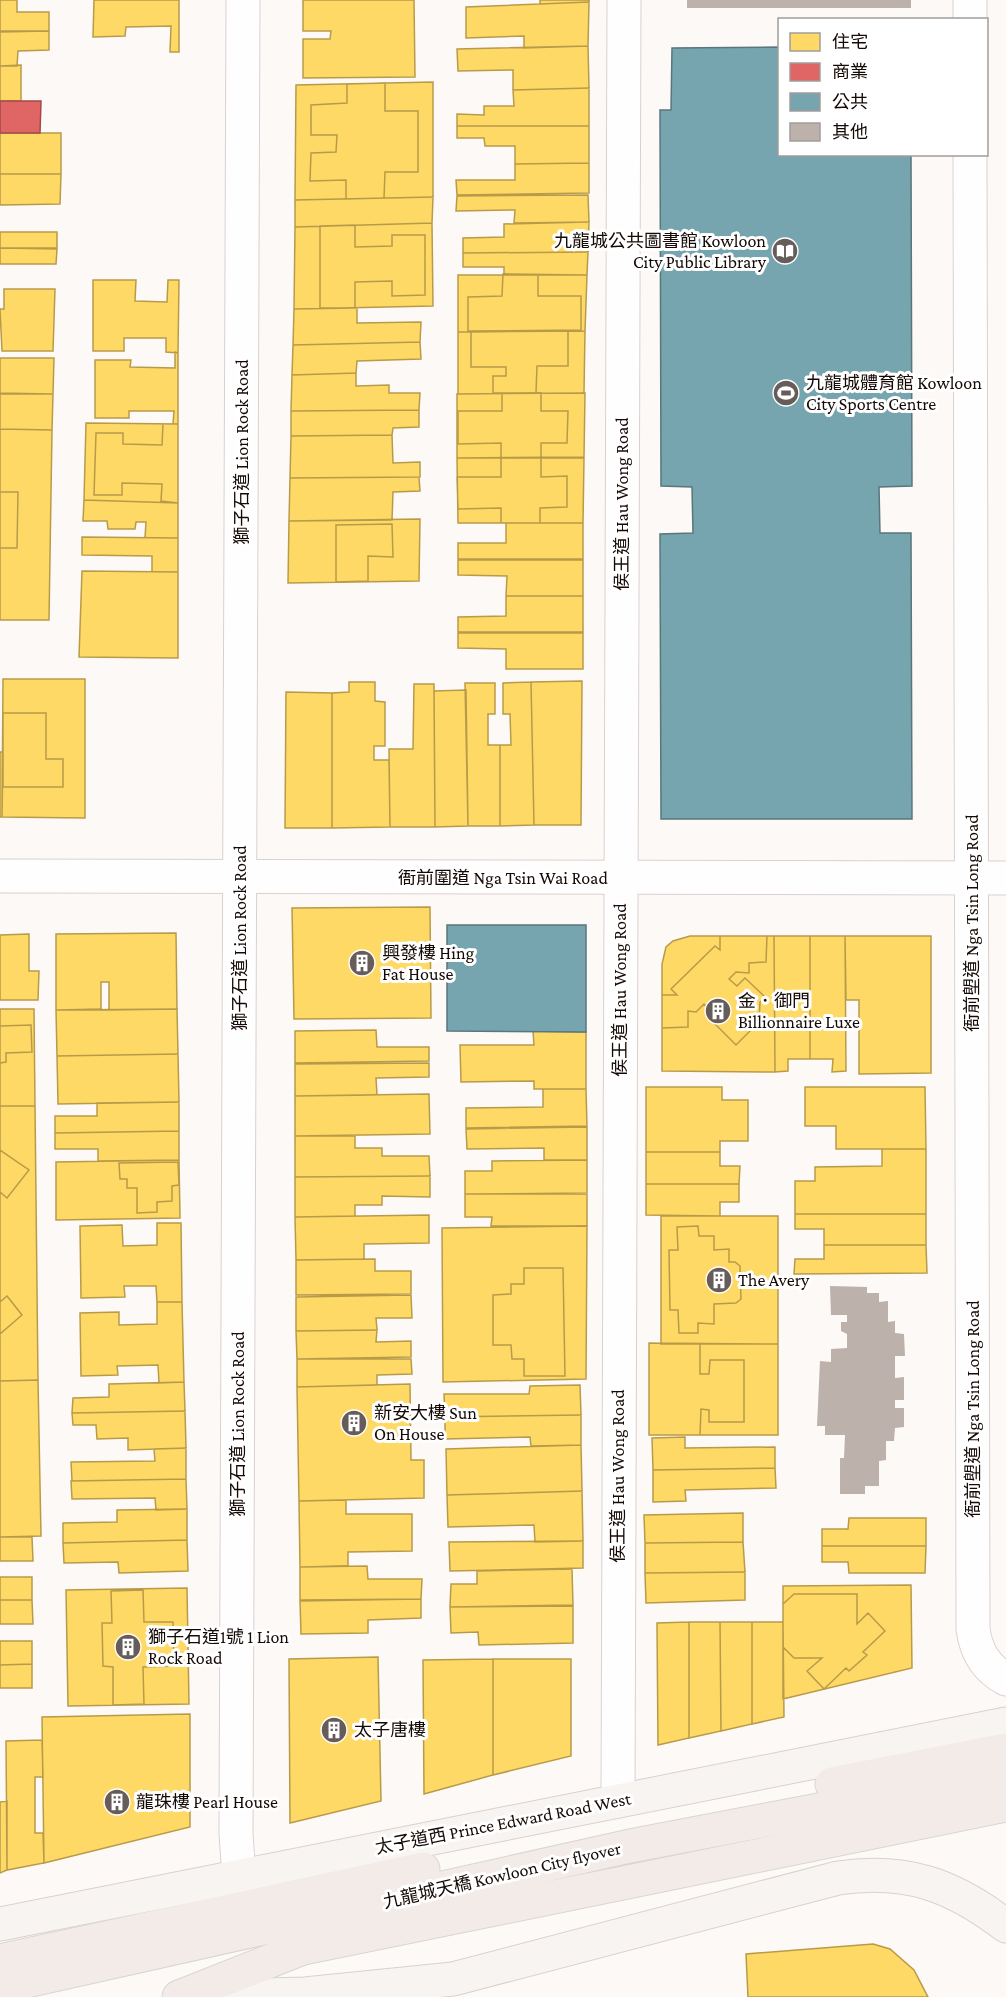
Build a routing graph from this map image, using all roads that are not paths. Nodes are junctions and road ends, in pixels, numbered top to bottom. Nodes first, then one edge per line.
1 (243, 0) edge
2 (624, 0) edge
3 (970, 0) edge
4 (970, 18) edge
5 (970, 156) edge
6 (0, 876) edge
7 (240, 876) junction
8 (621, 878) junction
9 (972, 878) junction
10 (1006, 878) edge
11 (1006, 1679) edge
12 (1006, 1724) edge
13 (1006, 1750) edge
14 (1006, 1774) edge
15 (618, 1801) junction
16 (1006, 1805) edge
17 (239, 1876) junction
18 (0, 1924) edge
19 (1006, 1926) edge
20 (0, 1961) edge
21 (0, 1987) edge
22 (179, 1997) edge
23 (189, 1997) edge

1 - 7 street, 獅子石道 Lion Rock Road
2 - 8 street, 侯王道 Hau Wong Road
3 - 4 street
5 - 9 street, 衙前塱道 Nga Tsin Long Road
6 - 7 street, 衙前圍道 Nga Tsin Wai Road
7 - 8 street, 衙前圍道 Nga Tsin Wai Road
7 - 17 street, 獅子石道 Lion Rock Road
8 - 9 street, 衙前圍道 Nga Tsin Wai Road
8 - 15 street, 侯王道 Hau Wong Road
9 - 10 street, 衙前圍道 Nga Tsin Wai Road
9 - 11 street, 衙前塱道 Nga Tsin Long Road
12 - 15 main road, 太子道西 Prince Edward Road West
13 - 20 main road, 九龍城天橋 Kowloon City flyover
14 - 21 main road, 九龍城天橋 Kowloon City flyover
15 - 17 main road, 太子道西 Prince Edward Road West
16 - 22 main road
17 - 18 main road, 太子道西 Prince Edward Road West
19 - 23 main road

